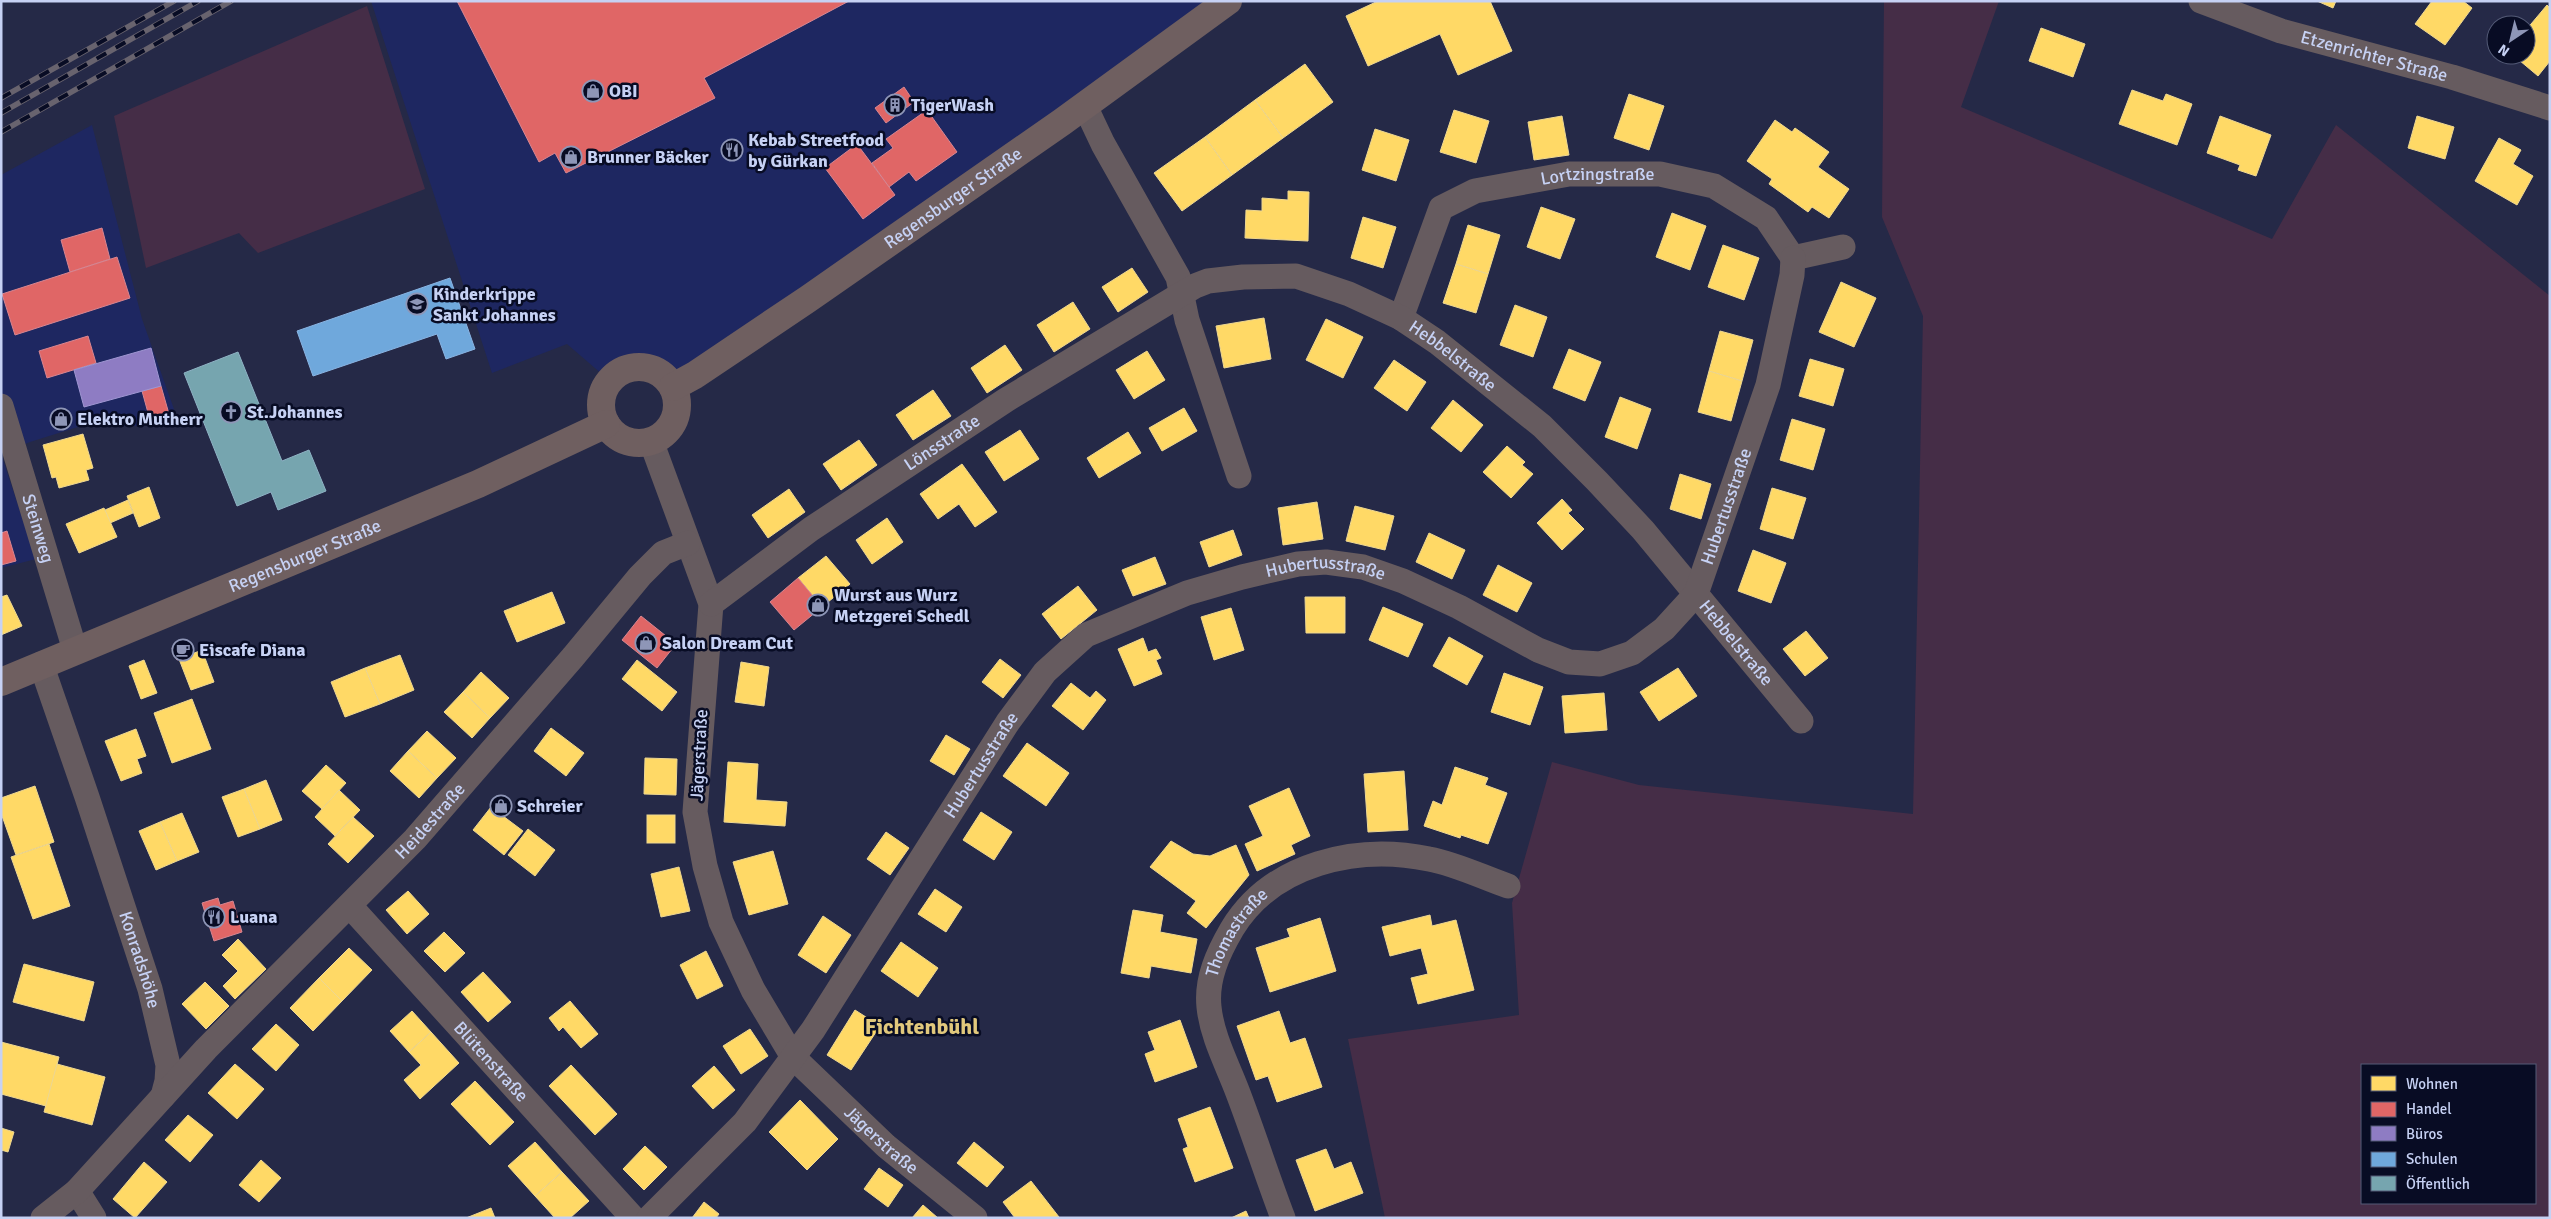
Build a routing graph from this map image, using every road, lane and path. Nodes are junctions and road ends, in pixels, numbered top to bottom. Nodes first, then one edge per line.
1 (1228, 1) edge
2 (2201, 1) edge
3 (1085, 106) junction
4 (2550, 108) edge
5 (1843, 247) dead end
6 (1792, 258) junction
7 (1183, 294) junction
8 (1401, 318) junction
9 (672, 387) junction
10 (1, 406) edge
11 (606, 424) junction
12 (652, 442) junction
13 (1239, 476) dead end
14 (688, 543) junction
15 (1696, 594) junction
16 (710, 604) junction
17 (75, 650) junction
18 (41, 664) junction
19 (1, 682) edge
20 (1800, 721) dead end
21 (1508, 886) dead end
22 (350, 906) junction
23 (793, 1057) junction
24 (163, 1096) junction
25 (77, 1190) junction
26 (43, 1218) edge
27 (94, 1218) edge
28 (633, 1218) edge
29 (649, 1218) edge
30 (975, 1218) edge
31 (1283, 1218) edge

1 - 3 main road, Regensburger Straße
2 - 4 street, Etzenrichter Straße
3 - 7 street
3 - 9 main road, Regensburger Straße
5 - 6 street
6 - 8 street, Lortzingstraße
6 - 15 street, Hubertusstraße
7 - 8 street, Hebbelstraße
7 - 13 street
7 - 16 street, Lönsstraße
8 - 15 street, Hebbelstraße
9 - 11 main road
9 - 12 main road
10 - 17 street, Steinweg
11 - 12 main road
11 - 17 main road, Regensburger Straße
12 - 14 street, Jägerstraße
14 - 16 street, Jägerstraße
14 - 22 street, Heidestraße
15 - 20 street, Hebbelstraße
15 - 23 street, Hubertusstraße
16 - 23 street, Jägerstraße
17 - 18 main road, Regensburger Straße
18 - 19 main road, Regensburger Straße
18 - 24 street, Konradshöhe
21 - 31 street, Thomastraße
22 - 24 street, Heidestraße
22 - 28 street, Blütenstraße
23 - 29 street
23 - 30 street, Jägerstraße
24 - 25 street
25 - 26 street
25 - 27 street

